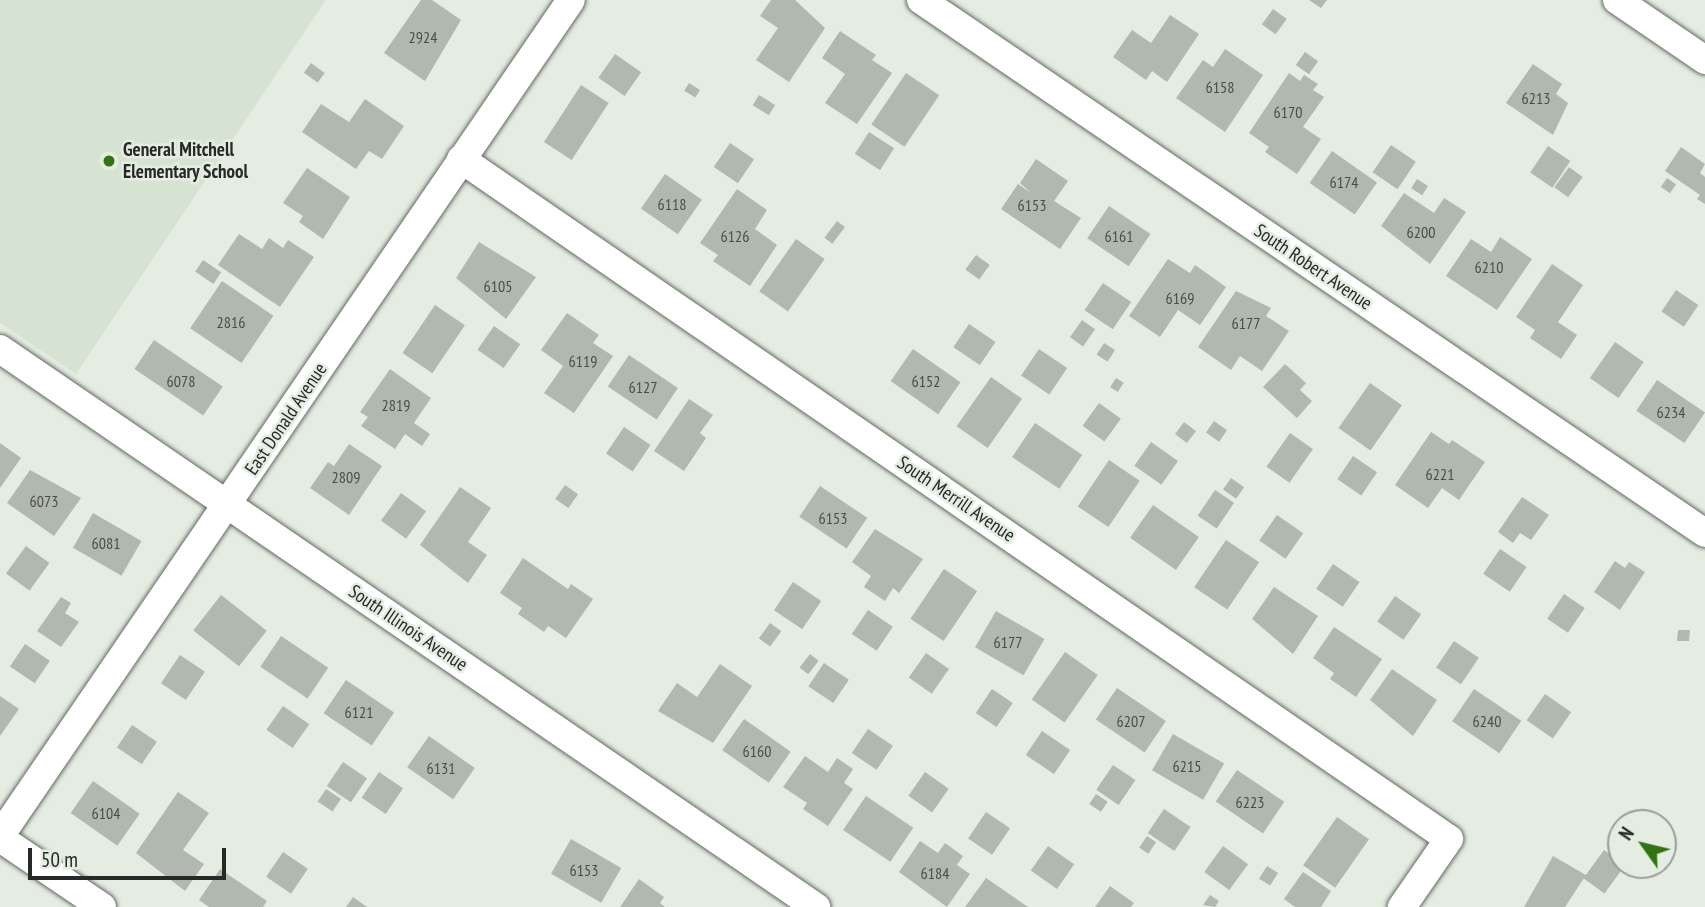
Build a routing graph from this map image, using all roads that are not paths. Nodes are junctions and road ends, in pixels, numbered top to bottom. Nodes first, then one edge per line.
1 (571, 0) edge
2 (921, 0) edge
3 (1617, 0) edge
4 (1705, 60) edge
5 (461, 159) junction
6 (0, 349) edge
7 (228, 506) junction
8 (1705, 533) edge
9 (0, 837) edge
10 (102, 907) edge
11 (816, 907) edge
12 (1402, 907) edge

1 - 5 street, East Donald Avenue
2 - 8 street, South Robert Avenue
3 - 4 street
5 - 7 street, East Donald Avenue
5 - 12 street, South Merrill Avenue
6 - 7 street, South Illinois Avenue
7 - 9 street, East Donald Avenue
7 - 11 street, South Illinois Avenue
9 - 10 street

